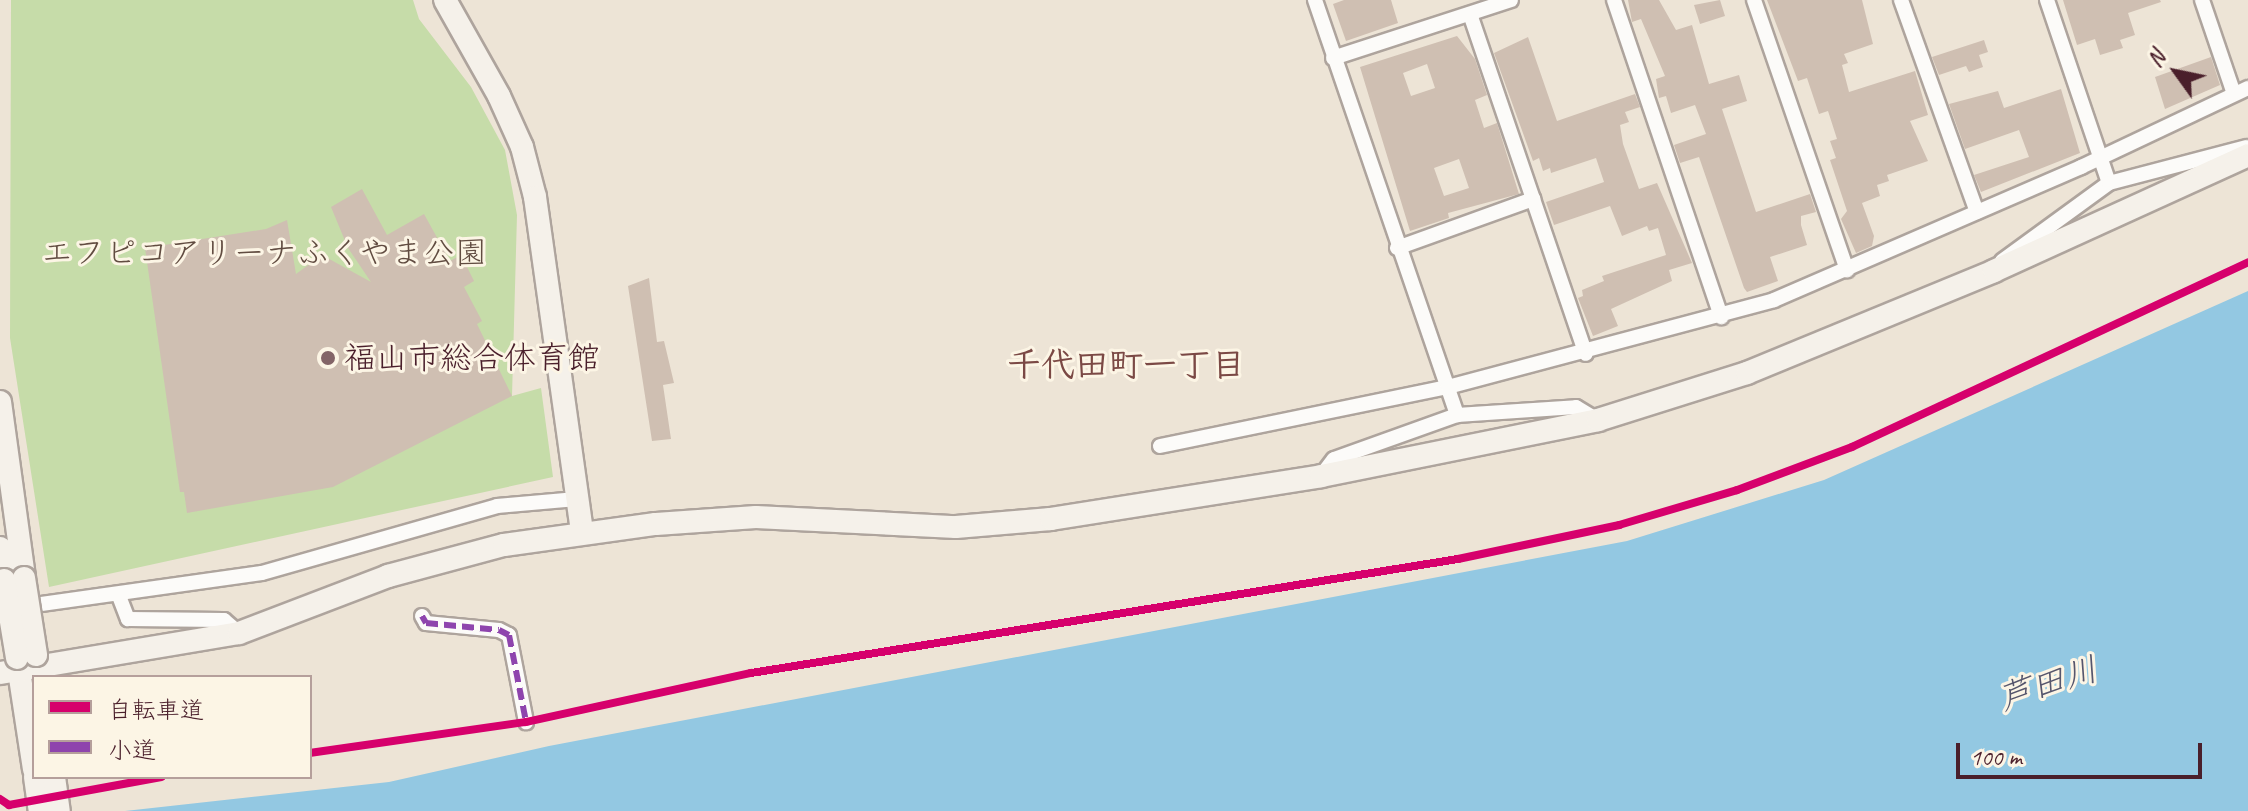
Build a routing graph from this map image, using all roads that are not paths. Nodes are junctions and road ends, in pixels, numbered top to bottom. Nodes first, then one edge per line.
1 (445, 0) edge
2 (1315, 0) edge
3 (1511, 0) edge
4 (1614, 0) edge
5 (1754, 0) edge
6 (1901, 0) edge
7 (2047, 0) edge
8 (2202, 0) edge
9 (1470, 14) junction
10 (1333, 58) junction
11 (2248, 88) edge
12 (2234, 94) junction
13 (2248, 147) edge
14 (2248, 155) edge
15 (2100, 157) junction
16 (2109, 183) junction
17 (1533, 199) junction
18 (1977, 212) junction
19 (1397, 248) junction
20 (1847, 270) junction
21 (1994, 271) junction
22 (1721, 317) junction
23 (1586, 354) junction
24 (1448, 387) junction
25 (0, 402) edge
26 (1457, 415) junction
27 (1598, 420) junction
28 (1160, 446) dead end
29 (1321, 476) junction
30 (577, 499) junction
31 (582, 533) junction
32 (0, 548) edge
33 (14, 579) junction
34 (119, 596) junction
35 (0, 610) edge
36 (422, 616) dead end
37 (239, 633) junction
38 (24, 669) edge
39 (526, 722) dead end
40 (32, 749) edge
41 (35, 779) edge
42 (54, 779) edge
43 (40, 811) edge
44 (59, 811) edge

1 - 30 street
2 - 10 street
3 - 9 street
4 - 22 street
5 - 20 street
6 - 18 street
7 - 15 street
8 - 12 street
9 - 10 street
9 - 17 street
10 - 19 street
11 - 12 street
12 - 15 street
13 - 16 street
14 - 21 street
15 - 16 street
15 - 18 street
16 - 21 street
17 - 19 street
17 - 23 street
18 - 20 street
19 - 24 street
20 - 22 street
21 - 27 street
22 - 23 street
23 - 24 street
24 - 26 street
24 - 28 street
25 - 33 street
26 - 27 street
26 - 29 street
27 - 29 street
29 - 31 street
30 - 31 street
30 - 34 street
31 - 37 street
32 - 33 street
33 - 38 street, bridge
34 - 35 street
34 - 37 street
36 - 39 street
37 - 38 street
38 - 40 street
41 - 43 street
42 - 44 street

